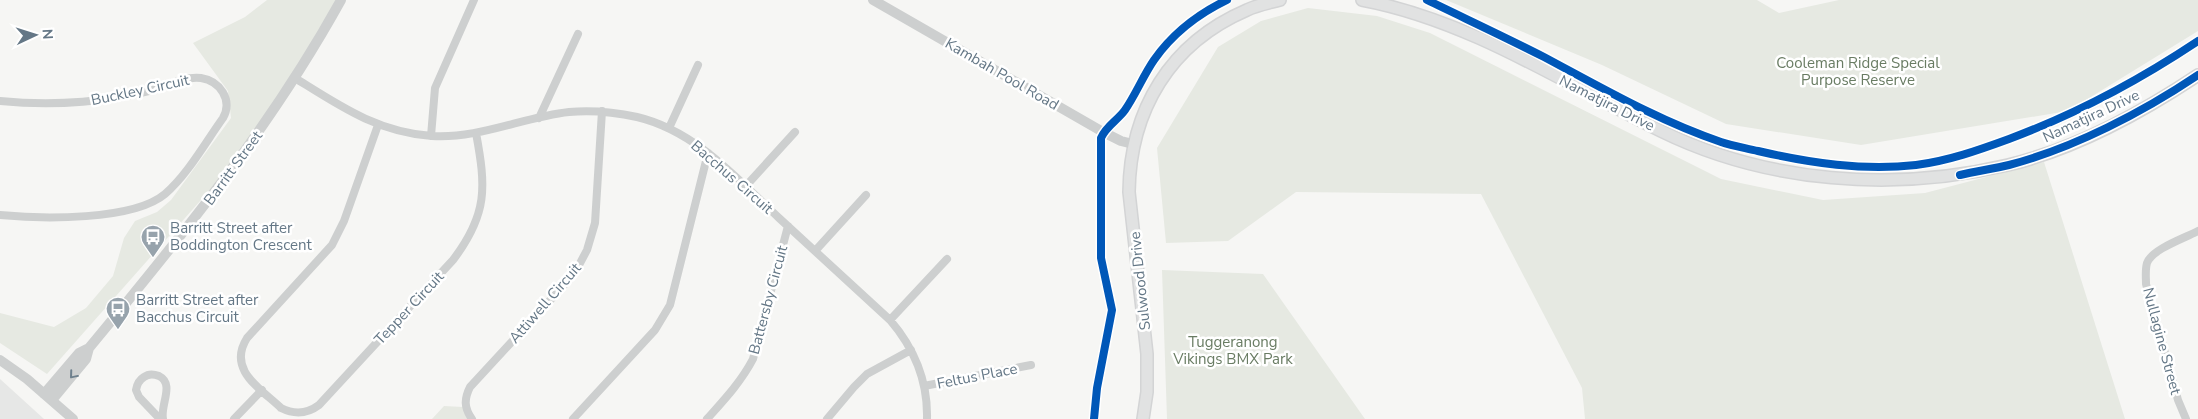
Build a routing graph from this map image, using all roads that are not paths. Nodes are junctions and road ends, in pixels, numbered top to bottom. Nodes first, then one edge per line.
1 (341, 0) edge
2 (474, 0) edge
3 (873, 0) edge
4 (1280, 0) edge
5 (1362, 0) edge
6 (578, 34) dead end
7 (698, 65) dead end
8 (2198, 75) edge
9 (295, 78) junction
10 (0, 101) edge
11 (602, 111) junction
12 (539, 118) junction
13 (378, 125) junction
14 (669, 128) junction
15 (795, 132) dead end
16 (476, 133) junction
17 (431, 136) junction
18 (1133, 144) junction
19 (708, 153) junction
20 (745, 187) junction
21 (866, 195) dead end
22 (0, 215) edge
23 (788, 226) junction
24 (2198, 231) edge
25 (815, 250) junction
26 (946, 259) dead end
27 (890, 320) junction
28 (911, 350) junction
29 (0, 360) edge
30 (1031, 365) dead end
31 (924, 386) junction
32 (262, 390) junction
33 (48, 397) junction
34 (73, 419) edge
35 (162, 419) edge
36 (234, 419) edge
37 (472, 419) edge
38 (573, 419) edge
39 (707, 419) edge
40 (827, 419) edge
41 (927, 419) edge
42 (1143, 419) edge
43 (2186, 419) edge

1 - 9 street, Barritt Street
2 - 17 street
3 - 18 street, Kambah Pool Road
4 - 18 main road
5 - 8 main road, Namatjira Drive
6 - 12 street
7 - 14 street
9 - 13 street, Bacchus Circuit
9 - 33 street, Barritt Street
10 - 22 street, Buckley Circuit
11 - 12 street, Bacchus Circuit
11 - 14 street, Bacchus Circuit
11 - 37 street, Attiwell Circuit
12 - 16 street, Bacchus Circuit
13 - 17 street, Bacchus Circuit
13 - 32 street, Tepper Circuit
14 - 19 street, Bacchus Circuit
15 - 20 street
16 - 17 street, Bacchus Circuit
16 - 32 street, Tepper Circuit
18 - 42 main road, Sulwood Drive
19 - 20 street, Bacchus Circuit
19 - 38 street
20 - 23 street, Bacchus Circuit
21 - 25 street
23 - 25 street, Bacchus Circuit
23 - 39 street, Battersby Circuit
24 - 43 street, Nullagine Street
25 - 27 street, Bacchus Circuit
26 - 27 street
27 - 28 street, Bacchus Circuit
28 - 31 street, Bacchus Circuit
28 - 40 street
29 - 33 street
30 - 31 street, Feltus Place
31 - 41 street, Bacchus Circuit
32 - 36 street
33 - 34 street
35 - 35 street

